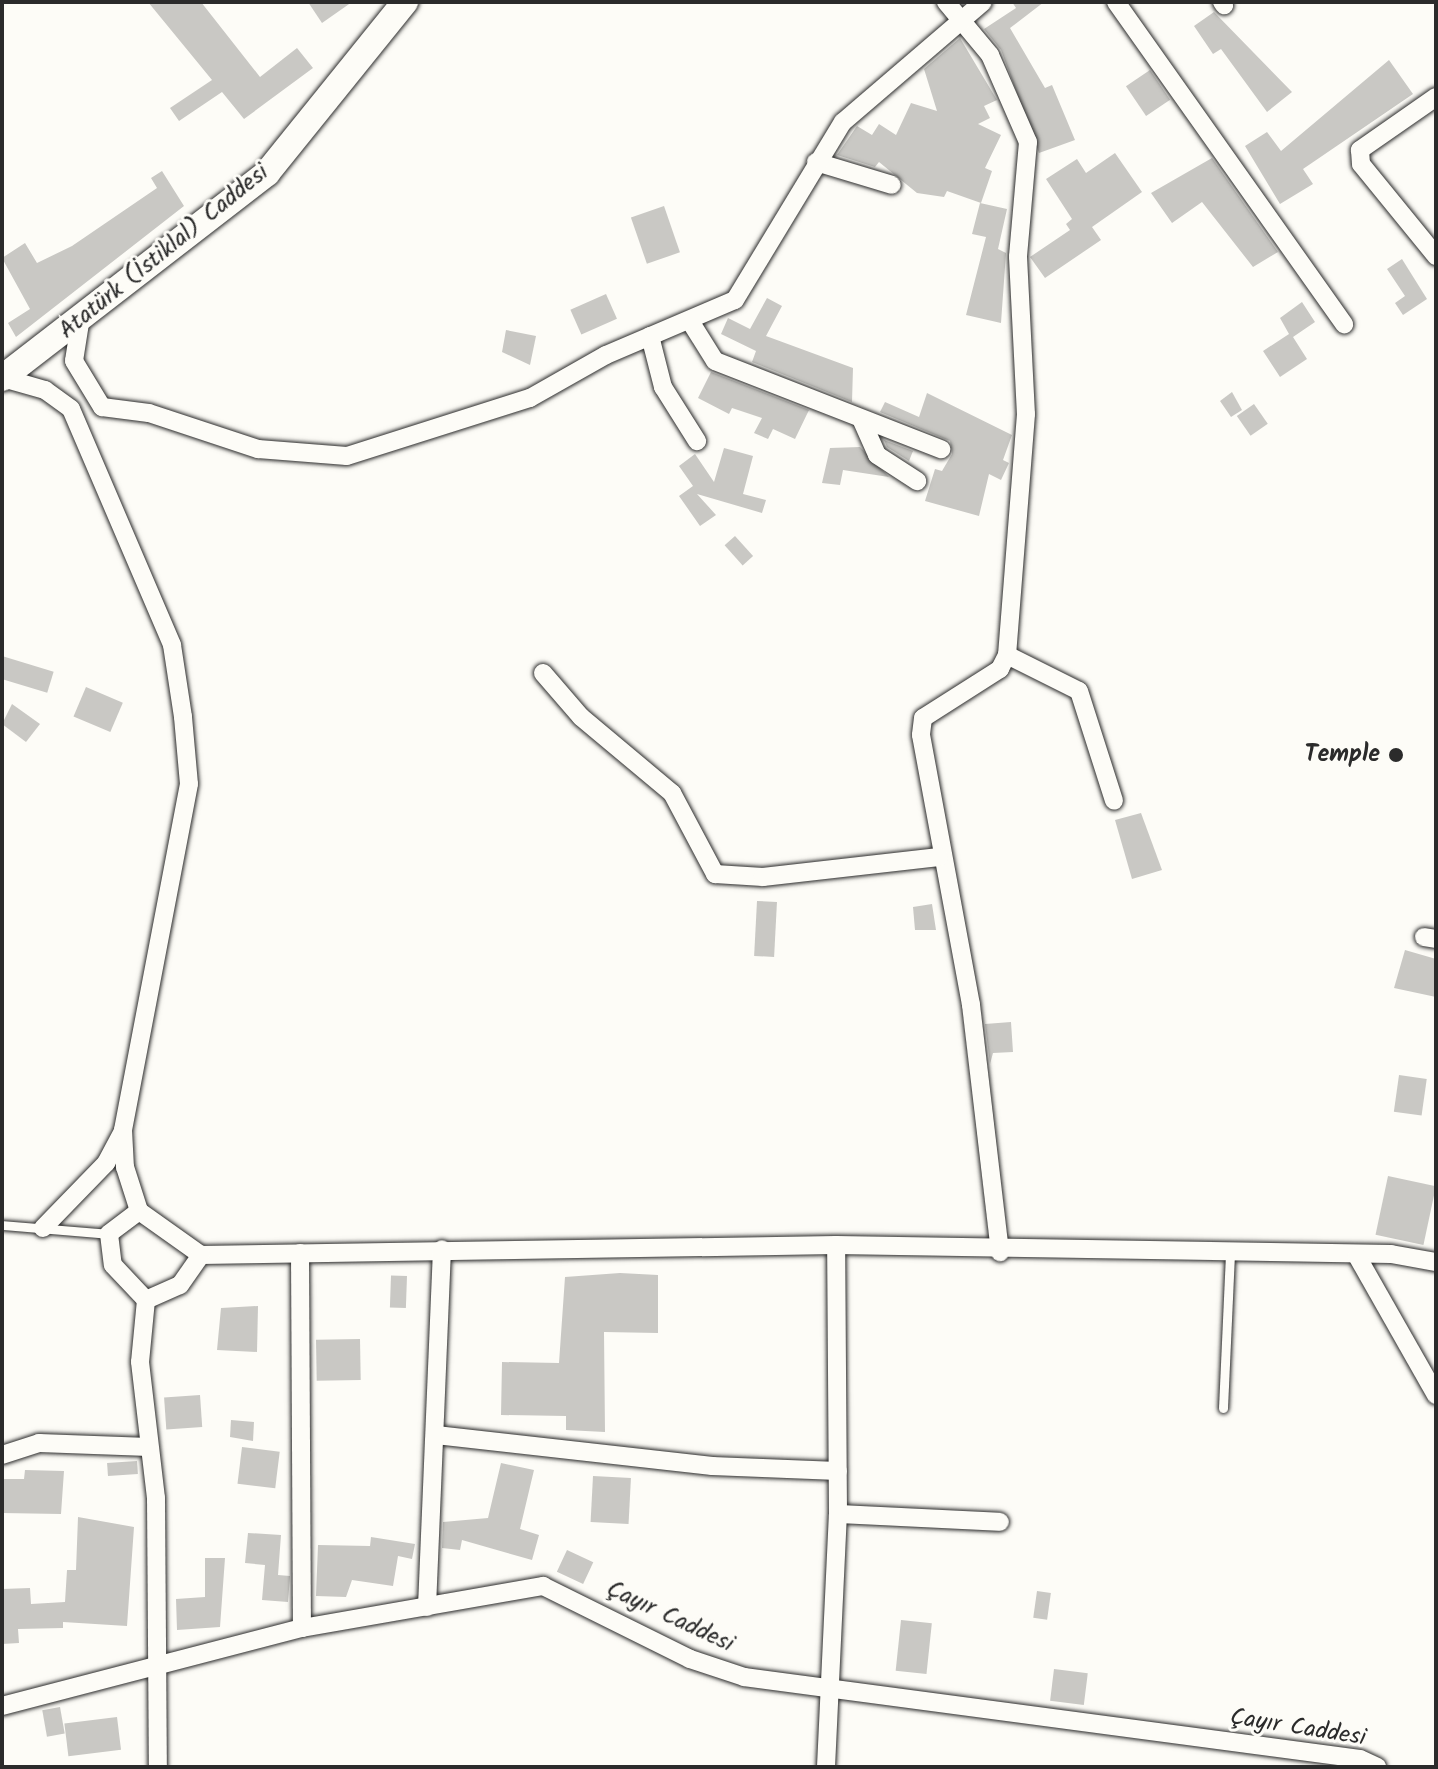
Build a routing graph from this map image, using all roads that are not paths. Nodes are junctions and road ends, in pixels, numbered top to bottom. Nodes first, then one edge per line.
1 (405, 2) edge
2 (946, 2) edge
3 (983, 2) edge
4 (1116, 2) edge
5 (961, 20) junction
6 (1436, 97) edge
7 (816, 162) junction
8 (892, 185) dead end
9 (1436, 256) edge
10 (690, 321) junction
11 (80, 323) junction
12 (1344, 324) dead end
13 (650, 336) junction
14 (2, 378) edge
15 (862, 421) junction
16 (697, 441) dead end
17 (941, 449) dead end
18 (917, 481) dead end
19 (1007, 655) junction
20 (543, 673) dead end
21 (1114, 801) dead end
22 (939, 857) junction
23 (123, 1130) junction
24 (139, 1211) junction
25 (2, 1225) edge
26 (43, 1228) junction
27 (109, 1234) junction
28 (836, 1245) junction
29 (442, 1249) junction
30 (1000, 1252) junction
31 (300, 1253) junction
32 (1230, 1254) junction
33 (201, 1255) junction
34 (1357, 1256) junction
35 (1436, 1262) edge
36 (146, 1300) junction
37 (1436, 1395) edge
38 (1223, 1408) dead end
39 (436, 1435) junction
40 (149, 1447) junction
41 (2, 1455) edge
42 (838, 1471) junction
43 (838, 1514) junction
44 (1000, 1522) dead end
45 (427, 1607) junction
46 (302, 1628) junction
47 (155, 1666) junction
48 (826, 1687) junction
49 (2, 1706) edge
50 (158, 1767) edge
51 (826, 1767) edge
52 (1377, 1767) edge

1 - 11 street, Atatürk (İstiklal) Caddesi
2 - 5 street
3 - 5 street
4 - 12 street
5 - 7 street
5 - 19 street
6 - 9 street
7 - 8 street
7 - 10 street
10 - 13 street
10 - 15 street
11 - 13 street
11 - 14 street, Atatürk (İstiklal) Caddesi
13 - 16 street
14 - 23 street
15 - 17 street
15 - 18 street
19 - 21 street
19 - 22 street
20 - 22 street
22 - 30 street
23 - 24 street
23 - 26 street
24 - 27 street
24 - 33 street
25 - 26 lane
26 - 27 lane
27 - 36 street
28 - 29 street
28 - 30 street
28 - 42 street
29 - 31 street
29 - 39 street
30 - 32 street
31 - 33 street
31 - 46 street
32 - 34 street
32 - 38 lane
33 - 36 street
34 - 35 street
34 - 37 street
36 - 40 street
39 - 42 street
39 - 45 street
40 - 41 street
40 - 47 street
42 - 43 street
43 - 44 street
43 - 48 street
45 - 46 street, Çayır Caddesi
45 - 48 street, Çayır Caddesi
46 - 47 street, Çayır Caddesi
47 - 49 street, Çayır Caddesi
47 - 50 street
48 - 51 street
48 - 52 street, Çayır Caddesi

